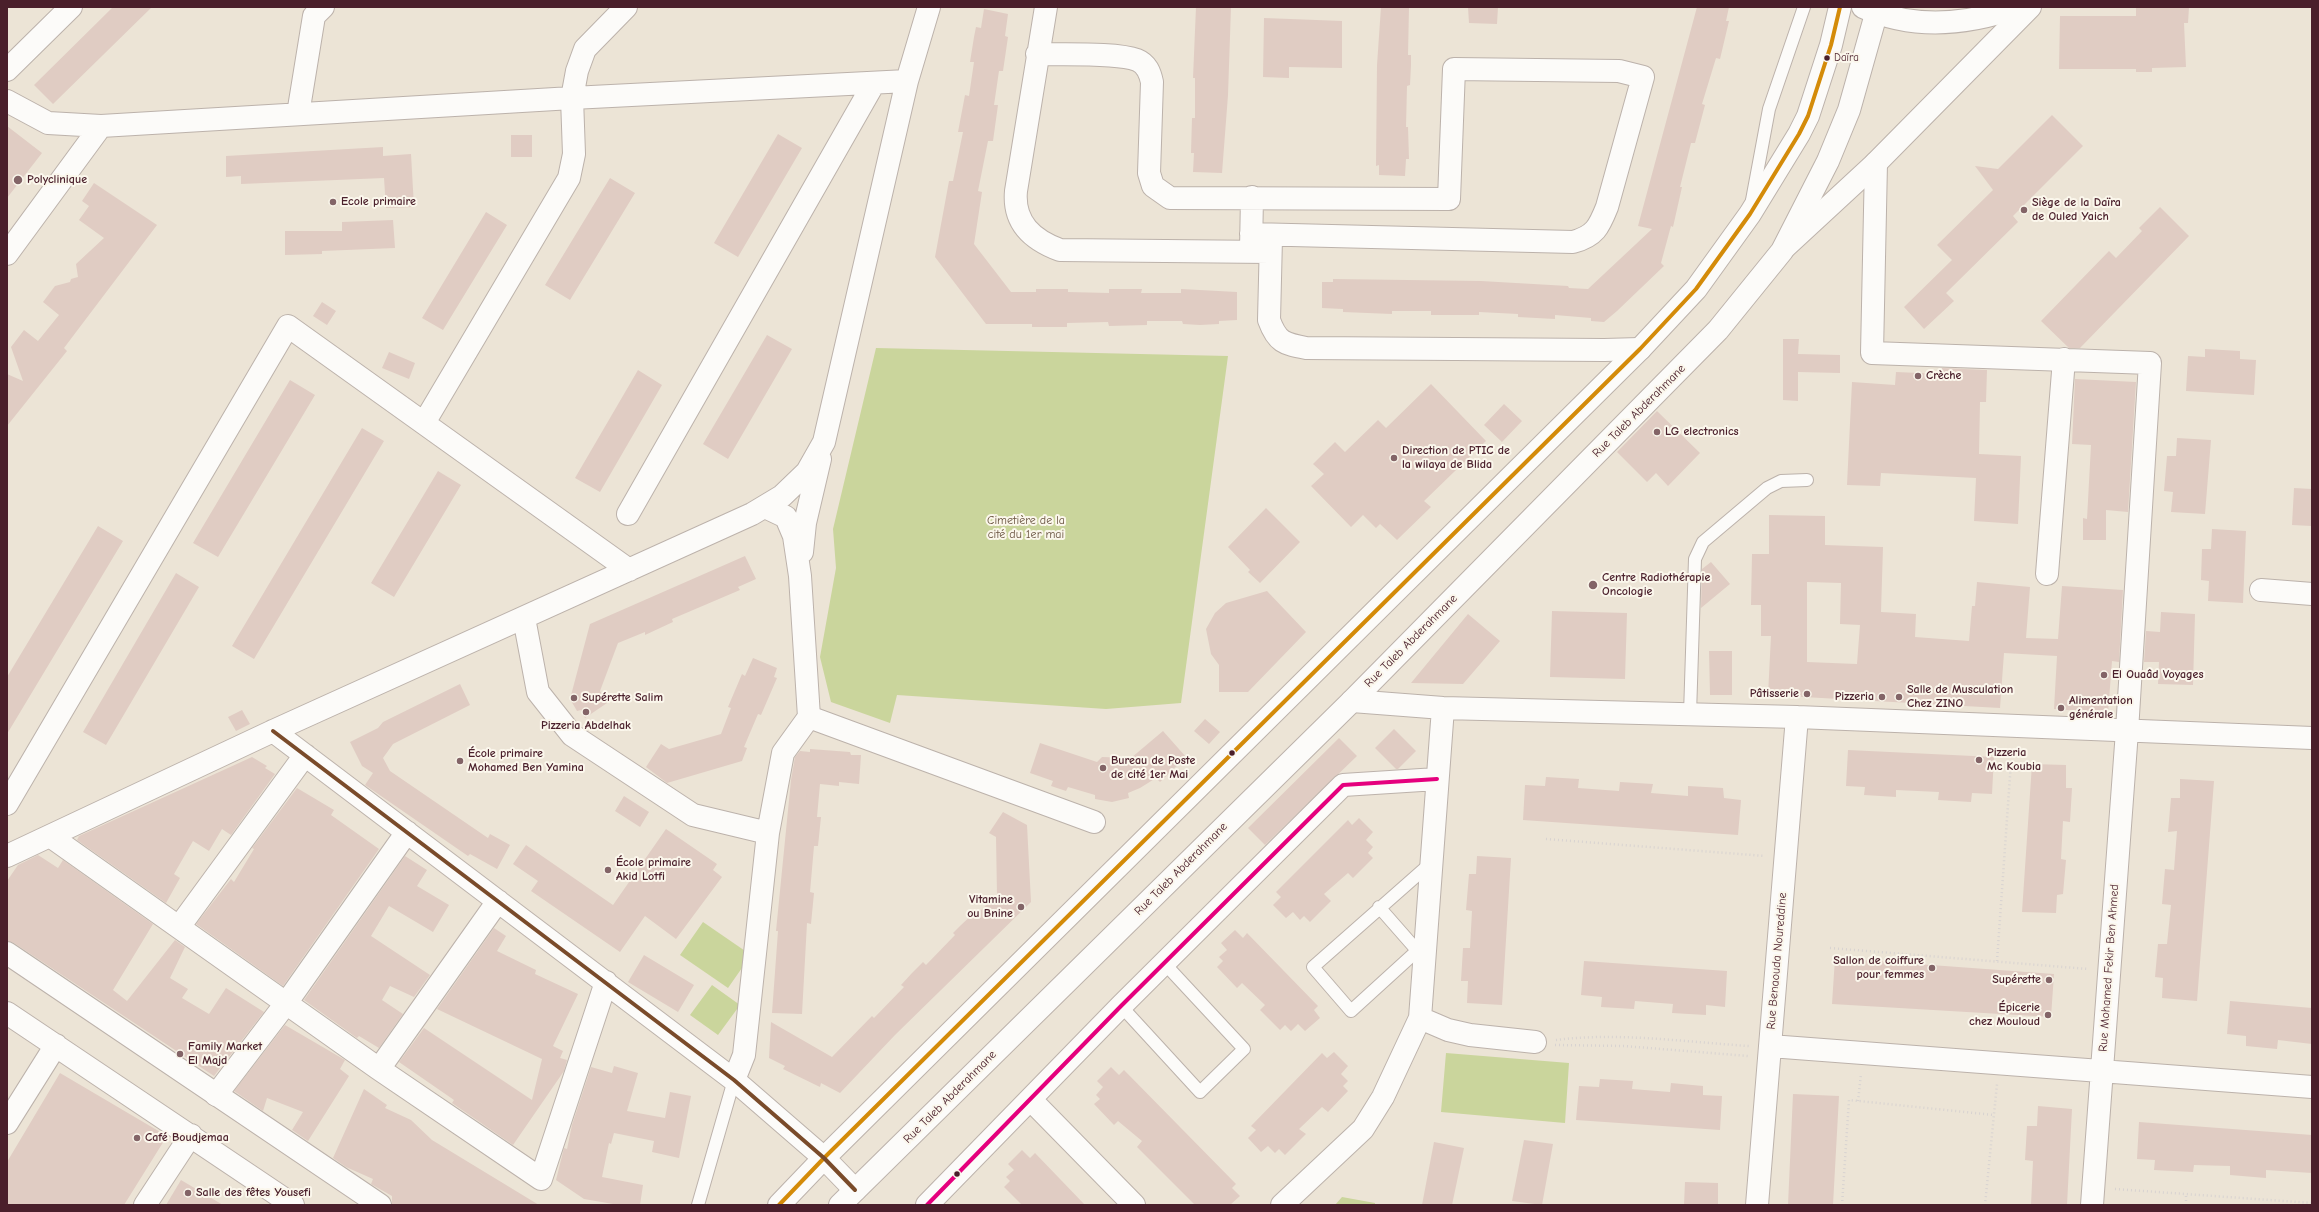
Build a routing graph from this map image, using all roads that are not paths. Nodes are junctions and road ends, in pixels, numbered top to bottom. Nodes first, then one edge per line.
1 (71, 7) edge
2 (323, 7) edge
3 (626, 7) edge
4 (929, 7) edge
5 (1046, 7) edge
6 (1804, 7) edge
7 (1840, 7) edge
8 (2018, 7) edge
9 (2030, 7) edge
10 (1873, 9) edge
11 (1037, 54) junction
12 (7, 70) edge
13 (908, 81) junction
14 (874, 83) junction
15 (572, 98) junction
16 (7, 101) edge
17 (298, 114) junction
18 (102, 126) junction
19 (1876, 163) junction
20 (1252, 197) junction
21 (1750, 214) junction
22 (1261, 243) junction
23 (1782, 251) junction
24 (7, 254) edge
25 (1640, 349) junction
26 (2064, 359) junction
27 (424, 423) junction
28 (824, 442) junction
29 (1807, 480) dead end
30 (765, 506) junction
31 (628, 514) dead end
32 (629, 570) junction
33 (2047, 574) dead end
34 (800, 576) junction
35 (2261, 590) dead end
36 (2312, 594) edge
37 (524, 618) junction
38 (1352, 701) junction
39 (1444, 708) junction
40 (1690, 714) junction
41 (809, 717) junction
42 (1797, 717) junction
43 (273, 731) junction
44 (2127, 731) junction
45 (2312, 738) edge
46 (305, 756) junction
47 (1437, 779) junction
48 (7, 804) edge
49 (1094, 822) dead end
50 (407, 832) junction
51 (768, 833) junction
52 (50, 836) junction
53 (7, 856) edge
54 (1431, 863) junction
55 (498, 901) junction
56 (1379, 907) junction
57 (179, 927) junction
58 (7, 953) edge
59 (1421, 954) junction
60 (1164, 964) junction
61 (606, 982) junction
62 (286, 1002) junction
63 (1120, 1006) junction
64 (7, 1013) edge
65 (1420, 1018) junction
66 (1535, 1042) road end
67 (56, 1045) junction
68 (1763, 1046) junction
69 (379, 1069) junction
70 (2101, 1070) junction
71 (734, 1080) junction
72 (2312, 1087) edge
73 (216, 1095) junction
74 (1031, 1100) junction
75 (7, 1123) edge
76 (191, 1135) junction
77 (824, 1158) junction
78 (855, 1190) junction
79 (144, 1205) edge
80 (293, 1205) edge
81 (380, 1205) edge
82 (698, 1205) edge
83 (779, 1205) edge
84 (840, 1205) edge
85 (927, 1205) edge
86 (1134, 1205) edge
87 (1282, 1205) edge
88 (1757, 1205) edge
89 (2092, 1205) edge

1 - 12 street
2 - 17 street
3 - 15 street
4 - 13 street
5 - 11 street
6 - 21 lane
7 - 21 street
8 - 10 street
9 - 19 street
10 - 23 street, Rue Taleb Abderahmane
11 - 20 street
11 - 22 street
13 - 14 street
13 - 28 street
14 - 15 street
14 - 31 street
15 - 17 street
15 - 27 street
16 - 18 street
17 - 18 street
18 - 24 street
19 - 23 street
19 - 26 street
20 - 22 street
20 - 22 street
21 - 25 street
22 - 25 street
23 - 38 street, Rue Taleb Abderahmane
25 - 77 street
26 - 33 street
26 - 44 street, Rue Mohamed Fekir Ben Ahmed
27 - 32 street
27 - 48 street
28 - 30 street
28 - 34 street
29 - 40 lane
30 - 32 street
30 - 34 street
32 - 37 street
34 - 41 street
35 - 36 street
37 - 43 street
37 - 51 street
38 - 39 street
38 - 78 street, Rue Taleb Abderahmane
39 - 40 street
39 - 47 street
40 - 42 street
41 - 49 street
41 - 51 street
42 - 44 street
42 - 68 street, Rue Benaouda Noureddine
43 - 46 street
43 - 52 street
44 - 45 street
44 - 70 street, Rue Mohamed Fekir Ben Ahmed
46 - 50 street
46 - 57 street
47 - 54 street
47 - 60 street
50 - 55 street
50 - 62 street
51 - 71 street
52 - 53 street
52 - 57 street
54 - 56 lane
54 - 59 street
55 - 61 street
55 - 69 street
56 - 59 lane
56 - 59 lane
57 - 62 street
58 - 73 street
59 - 65 street
60 - 63 street
60 - 63 lane
61 - 69 street
61 - 71 street
62 - 69 street
62 - 73 street
63 - 74 street
64 - 67 street
65 - 66 street
65 - 87 street
67 - 75 street
67 - 76 street
68 - 70 street
68 - 88 street, Rue Benaouda Noureddine
70 - 72 street
70 - 89 street, Rue Mohamed Fekir Ben Ahmed
71 - 77 street
71 - 82 lane
73 - 81 street
74 - 85 street
74 - 86 street
76 - 79 street
76 - 80 street
77 - 78 street
77 - 83 street
78 - 84 street, Rue Taleb Abderahmane

